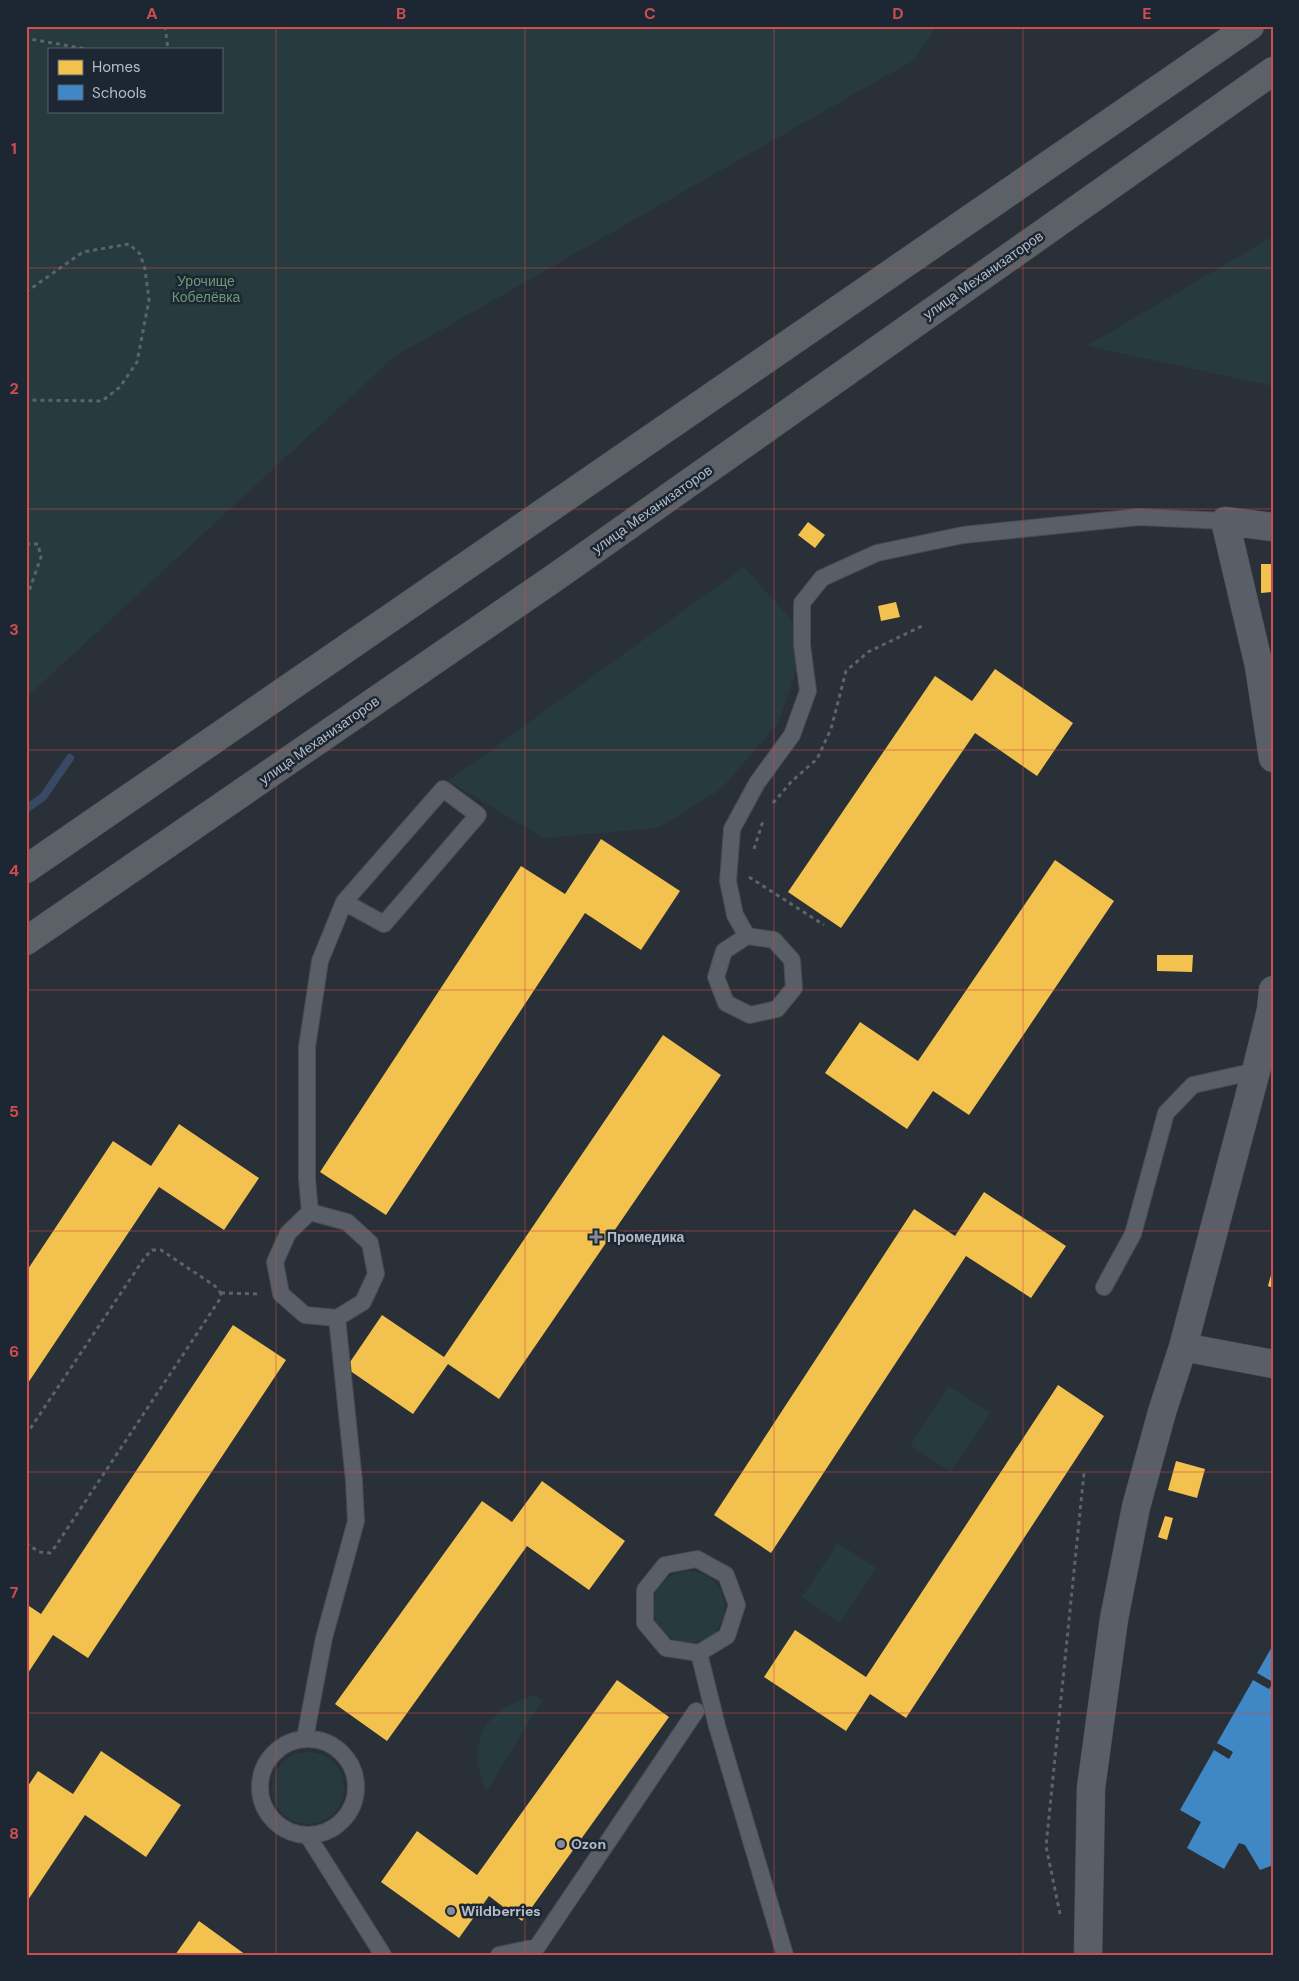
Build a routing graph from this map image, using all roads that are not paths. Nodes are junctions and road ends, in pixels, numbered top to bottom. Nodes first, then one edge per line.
1 (1250, 26) edge
2 (1273, 71) edge
3 (1225, 521) junction
4 (1273, 527) edge
5 (1273, 758) edge
6 (26, 869) edge
7 (344, 902) junction
8 (747, 936) junction
9 (26, 941) edge
10 (1273, 990) edge
11 (1256, 1072) junction
12 (310, 1212) junction
13 (1104, 1288) dead end
14 (337, 1318) junction
15 (1183, 1348) junction
16 (1273, 1364) edge
17 (699, 1653) junction
18 (696, 1711) dead end
19 (304, 1738) junction
20 (308, 1836) junction
21 (383, 1954) edge
22 (499, 1955) edge
23 (785, 1955) edge
24 (1088, 1955) edge

1 - 6 main road
2 - 9 main road, улица Механизаторов
3 - 4 street
3 - 5 street
3 - 8 lane
7 - 7 lane
7 - 12 lane
8 - 8 lane
10 - 11 street
11 - 13 lane
11 - 15 street
12 - 14 lane
12 - 14 lane
14 - 19 lane
15 - 16 street
15 - 24 street
17 - 17 lane
17 - 23 lane
18 - 22 lane
19 - 20 lane
19 - 20 lane
20 - 21 lane

